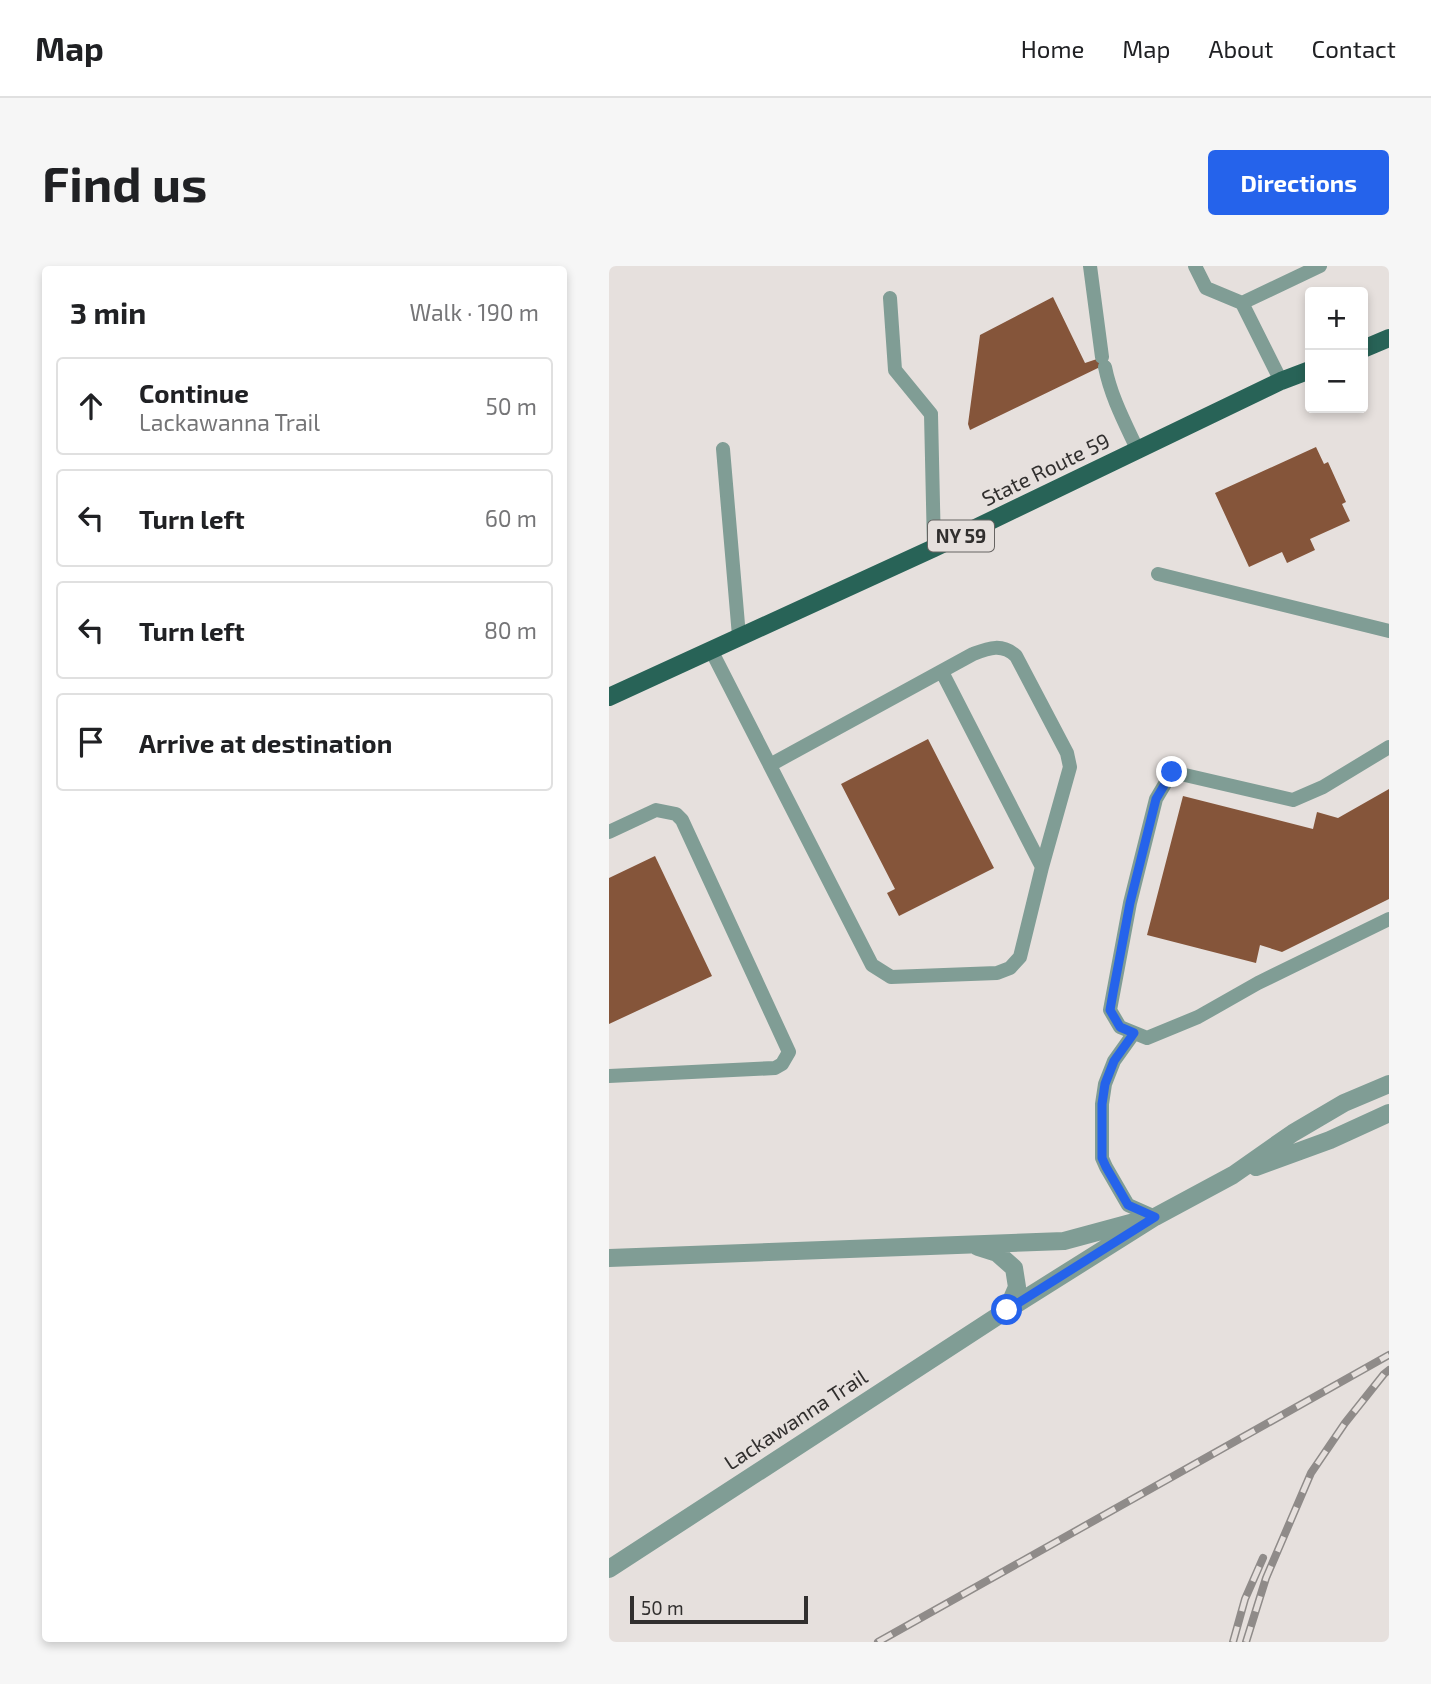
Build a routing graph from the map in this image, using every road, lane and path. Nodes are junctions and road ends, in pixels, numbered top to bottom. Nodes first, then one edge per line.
1 (1090, 266) edge
2 (1195, 266) edge
3 (1320, 266) edge
4 (890, 298) dead end
5 (1242, 303) junction
6 (1389, 338) edge
7 (1368, 347) edge
8 (1305, 372) edge
9 (1281, 381) junction
10 (723, 449) dead end
11 (1138, 451) junction
12 (934, 548) junction
13 (1158, 574) dead end
14 (1389, 631) edge
15 (739, 636) junction
16 (711, 650) junction
17 (942, 672) junction
18 (609, 697) edge
19 (1389, 747) edge
20 (769, 765) junction
21 (609, 832) edge
22 (1042, 867) junction
23 (1389, 919) edge
24 (1134, 1033) junction
25 (609, 1076) edge
26 (1389, 1084) edge
27 (1389, 1113) edge
28 (1233, 1175) junction
29 (1155, 1217) junction
30 (971, 1244) junction
31 (609, 1258) edge
32 (1007, 1310) junction
33 (609, 1569) edge

1 - 11 lane
2 - 5 lane
3 - 5 lane
4 - 12 lane
5 - 9 lane
6 - 7 main road
8 - 9 main road, State Route 59 / NY 59
9 - 11 main road, State Route 59 / NY 59
10 - 15 lane
11 - 12 main road, State Route 59 / NY 59
12 - 15 main road, State Route 59 / NY 59
13 - 14 lane
15 - 16 main road, State Route 59 / NY 59
16 - 18 main road, State Route 59 / NY 59
16 - 20 lane
17 - 20 lane
17 - 22 lane
17 - 22 lane
19 - 24 lane
20 - 22 lane
21 - 25 lane
23 - 24 lane
24 - 29 lane
26 - 28 street, Lackawanna Trail
27 - 28 street, Lackawanna Trail
28 - 29 street, Lackawanna Trail
29 - 30 street, Lackawanna Trail
29 - 32 street, Lackawanna Trail
30 - 31 street, Lackawanna Trail
30 - 32 street, Lackawanna Trail
32 - 33 street, Lackawanna Trail

